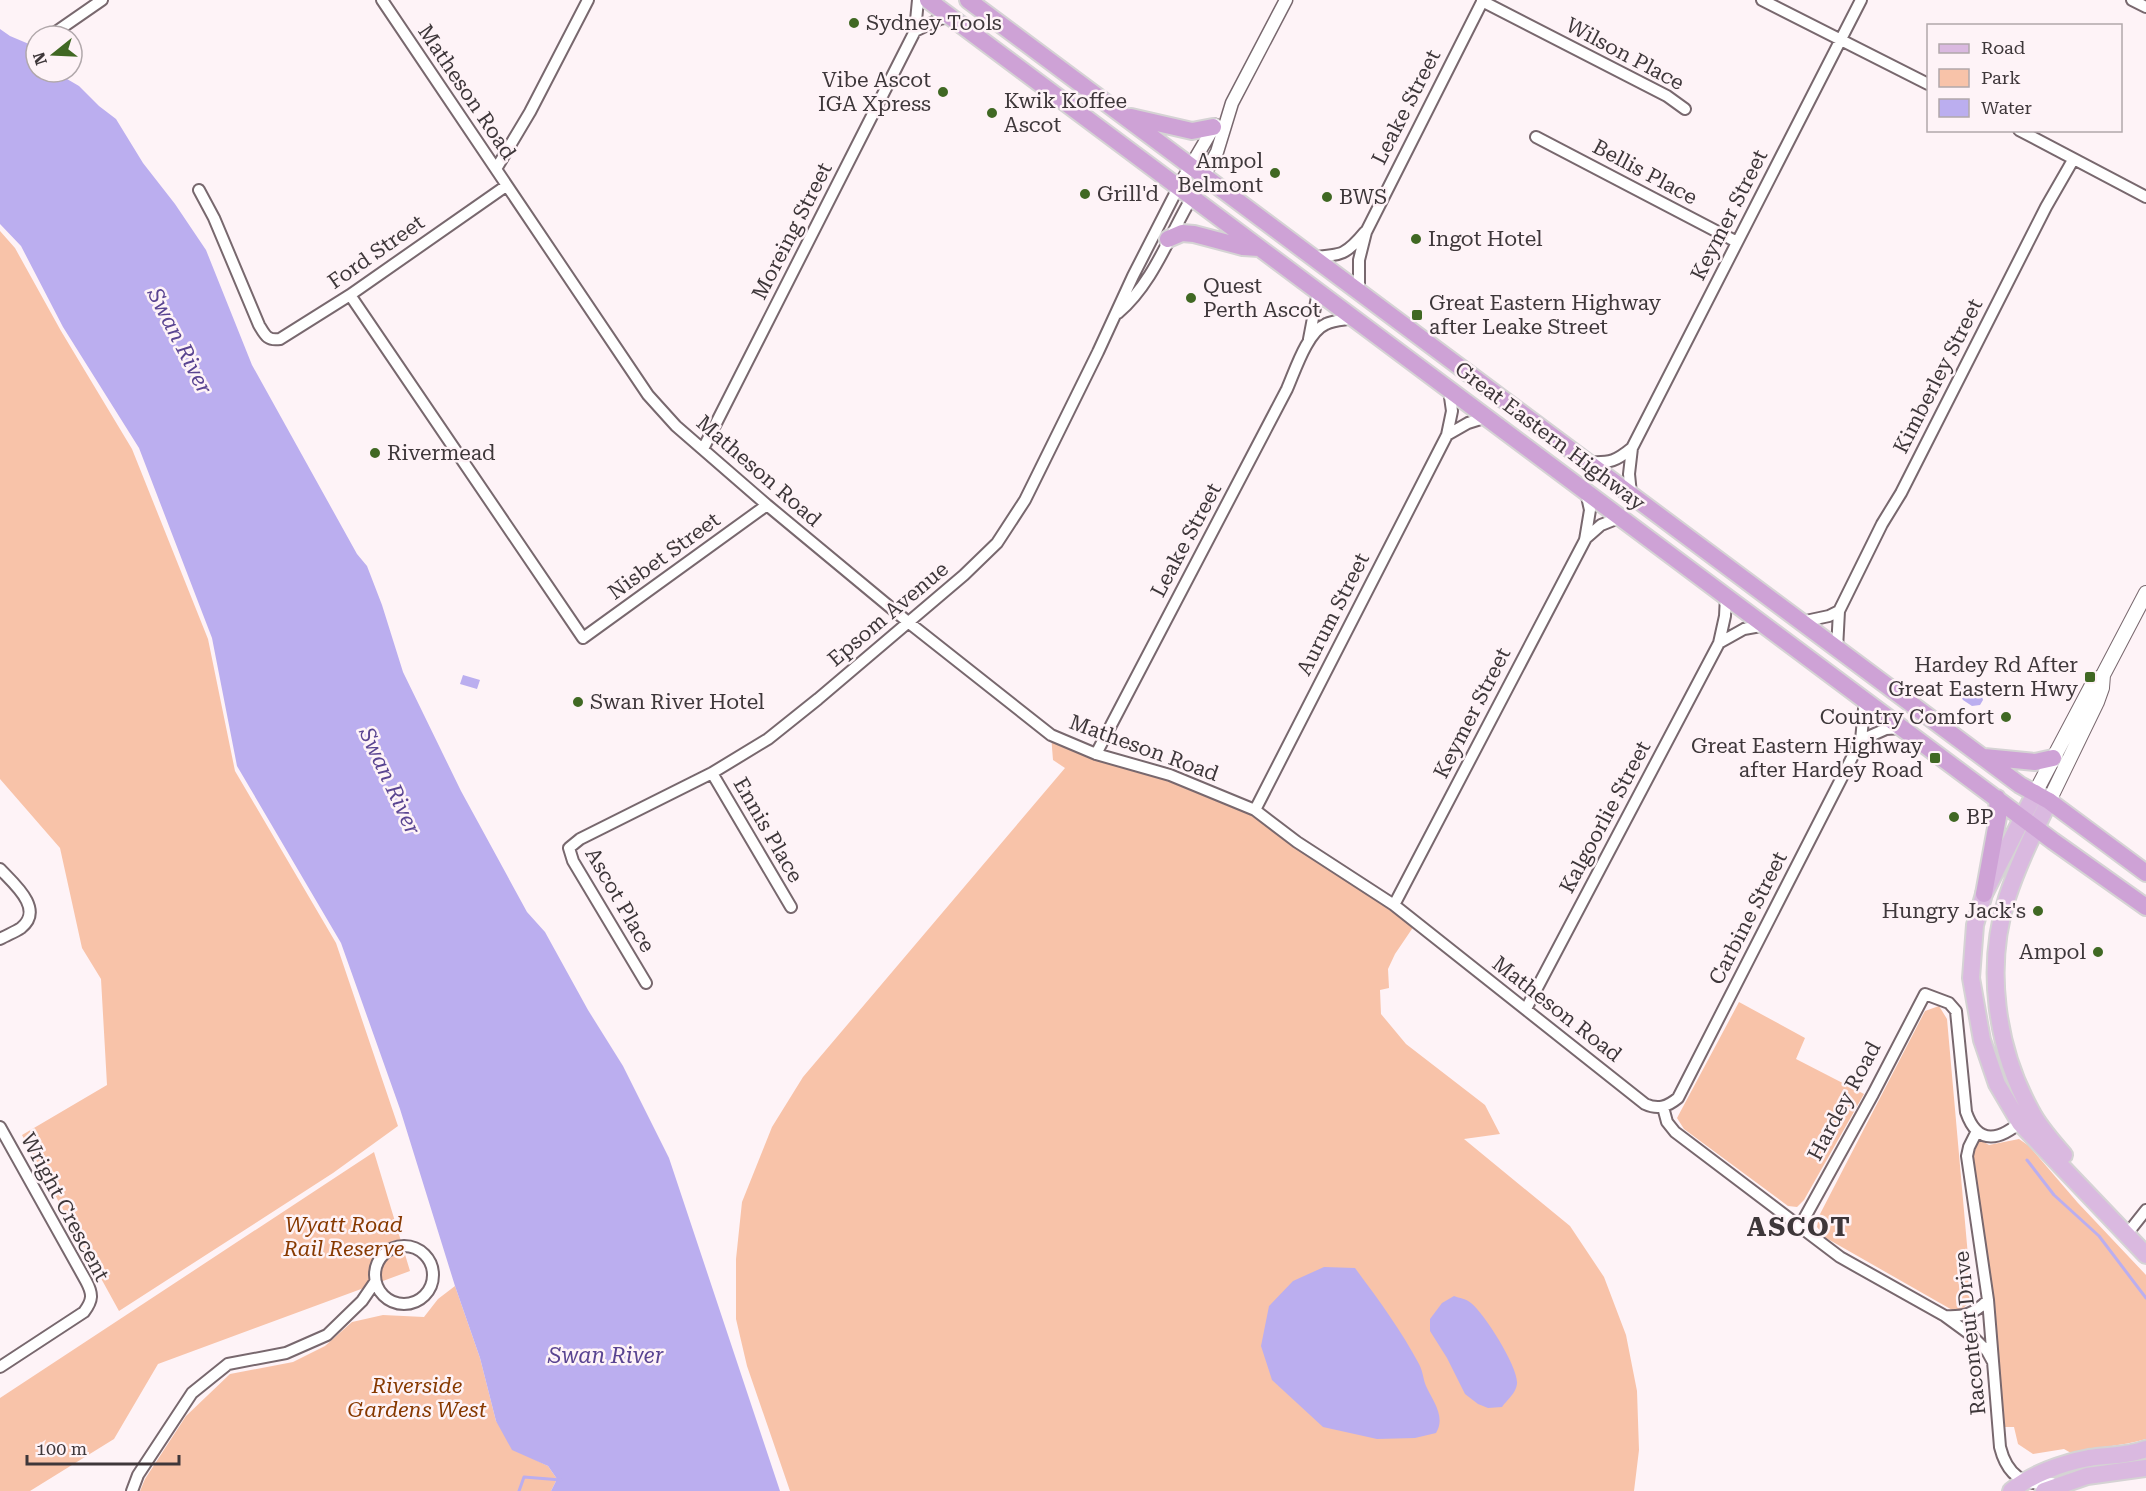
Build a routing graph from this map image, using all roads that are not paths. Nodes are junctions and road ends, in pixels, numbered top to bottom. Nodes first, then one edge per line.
1 (102, 0) edge
2 (382, 0) edge
3 (588, 0) edge
4 (918, 0) edge
5 (928, 0) edge
6 (969, 0) edge
7 (1286, 0) edge
8 (1483, 0) edge
9 (1762, 0) edge
10 (1861, 0) edge
11 (2132, 0) edge
12 (2146, 7) edge
13 (950, 17) junction
14 (67, 24) edge
15 (915, 31) junction
16 (1841, 40) junction
17 (1927, 83) edge
18 (1232, 103) junction
19 (1685, 109) dead end
20 (1124, 116) junction
21 (1213, 127) junction
22 (2023, 132) edge
23 (1536, 137) dead end
24 (2073, 159) junction
25 (1190, 165) junction
26 (496, 169) junction
27 (1204, 175) junction
28 (506, 186) junction
29 (1179, 186) junction
30 (199, 190) dead end
31 (1192, 197) junction
32 (2146, 197) edge
33 (1366, 232) junction
34 (1168, 239) junction
35 (1737, 242) junction
36 (1260, 248) junction
37 (1312, 257) junction
38 (1318, 291) junction
39 (1359, 291) junction
40 (350, 295) junction
41 (1116, 315) junction
42 (1354, 318) junction
43 (1308, 343) junction
44 (1449, 390) junction
45 (1488, 417) junction
46 (1447, 435) junction
47 (1632, 448) junction
48 (703, 449) junction
49 (1590, 462) junction
50 (1585, 490) junction
51 (1631, 494) junction
52 (767, 505) junction
53 (1621, 517) junction
54 (1585, 540) junction
55 (2146, 593) edge
56 (1726, 596) junction
57 (1839, 611) junction
58 (908, 622) junction
59 (1801, 622) junction
60 (1766, 625) junction
61 (1719, 643) junction
62 (1837, 649) junction
63 (2103, 675) junction
64 (1864, 699) junction
65 (1902, 728) junction
66 (1861, 740) junction
67 (1096, 754) junction
68 (1983, 757) junction
69 (2053, 758) junction
70 (712, 773) junction
71 (2042, 797) junction
72 (1997, 798) junction
73 (1255, 810) junction
74 (2023, 817) junction
75 (2036, 828) junction
76 (580, 839) joint
77 (0, 869) edge
78 (2146, 873) edge
79 (1984, 894) junction
80 (1394, 905) junction
81 (791, 907) dead end
82 (2146, 907) edge
83 (0, 939) edge
84 (646, 983) dead end
85 (1526, 1009) junction
86 (1663, 1107) junction
87 (2026, 1118) junction
88 (0, 1127) edge
89 (1977, 1131) junction
90 (2146, 1210) edge
91 (1799, 1228) junction
92 (2130, 1231) junction
93 (2146, 1244) edge
94 (2146, 1255) edge
95 (375, 1282) junction
96 (1988, 1300) junction
97 (1945, 1316) junction
98 (1993, 1362) junction
99 (0, 1367) edge
100 (2146, 1449) edge
101 (2146, 1468) edge
102 (2068, 1481) junction
103 (2017, 1486) edge
104 (132, 1491) edge
105 (2044, 1491) edge

1 - 14 street
2 - 26 street, Matheson Road
3 - 26 street
4 - 15 street, Moreing Street
5 - 13 highway, Great Eastern Highway
6 - 20 highway, Great Eastern Highway
7 - 18 street, Epsom Avenue
8 - 19 street, Wilson Place
8 - 33 street, Leake Street
9 - 16 street
10 - 16 street, Keymer Street
11 - 12 street
13 - 15 street
13 - 29 highway, Great Eastern Highway
15 - 48 street, Moreing Street
16 - 17 street
16 - 35 street, Keymer Street
18 - 21 street, Epsom Avenue
18 - 27 street, Epsom Avenue
20 - 21 highway
20 - 25 highway, Great Eastern Highway
21 - 25 street, Epsom Avenue
22 - 24 street
23 - 35 street, Bellis Place
24 - 32 street
24 - 57 street, Kimberley Street
25 - 27 highway, Great Eastern Highway
25 - 29 street, Epsom Avenue
26 - 28 street, Matheson Road
27 - 31 street, Epsom Avenue
27 - 37 highway, Great Eastern Highway
28 - 40 street, Ford Street
28 - 48 street, Matheson Road
29 - 31 highway, Great Eastern Highway
29 - 41 street, Epsom Avenue
30 - 40 street, Ford Street
31 - 34 street, Epsom Avenue
31 - 36 highway, Great Eastern Highway
33 - 37 street, Leake Street
33 - 39 street, Leake Street
34 - 36 highway
34 - 41 street, Epsom Avenue
35 - 47 street, Keymer Street
36 - 38 highway, Great Eastern Highway
37 - 39 highway, Great Eastern Highway
38 - 42 highway, Great Eastern Highway
38 - 43 street, Leake Street
39 - 49 highway, Great Eastern Highway
40 - 52 street, Nisbet Street
41 - 58 street, Epsom Avenue
42 - 43 street, Leake Street
42 - 44 highway, Great Eastern Highway
43 - 67 street, Leake Street
44 - 45 highway, Great Eastern Highway
44 - 46 street, Aurum Street
45 - 46 street
45 - 50 highway, Great Eastern Highway
46 - 73 street, Aurum Street
47 - 49 street
47 - 51 street, Keymer Street
48 - 52 street, Matheson Road
49 - 51 highway, Great Eastern Highway
50 - 53 highway, Great Eastern Highway
50 - 54 street, Keymer Street
51 - 59 highway, Great Eastern Highway
52 - 58 street, Matheson Road
53 - 54 street, Keymer Street
53 - 56 highway, Great Eastern Highway
54 - 80 street, Keymer Street
55 - 63 main road
56 - 60 highway, Great Eastern Highway
56 - 61 street, Kalgoorlie Street
57 - 59 street
57 - 62 street, Kimberley Street
58 - 67 street, Matheson Road
58 - 70 street, Epsom Avenue
59 - 62 highway, Great Eastern Highway
60 - 61 street
60 - 64 highway, Great Eastern Highway
61 - 85 street, Kalgoorlie Street
62 - 68 highway, Great Eastern Highway
63 - 69 main road
63 - 71 main road
64 - 65 highway, Great Eastern Highway
64 - 66 street, Carbine Street
65 - 66 street
65 - 72 highway, Great Eastern Highway
66 - 86 street, Carbine Street
67 - 73 street, Matheson Road
68 - 69 highway
68 - 71 highway, Great Eastern Highway
69 - 71 main road
70 - 76 street, Epsom Avenue
70 - 81 street, Ennis Place
71 - 74 main road
71 - 75 main road
71 - 78 highway, Great Eastern Highway
72 - 74 highway, Great Eastern Highway
72 - 79 highway
73 - 80 street, Matheson Road
74 - 75 highway, Great Eastern Highway
74 - 79 main road
75 - 82 highway, Great Eastern Highway
75 - 87 main road
76 - 84 street, Ascot Place
77 - 83 street
79 - 87 main road
80 - 85 street, Matheson Road
85 - 86 street, Matheson Road
86 - 91 street
87 - 89 street
87 - 92 main road
88 - 99 street, Wright Crescent
89 - 91 street, Hardey Road
89 - 96 street, Raconteur Drive
90 - 92 street
91 - 97 street
92 - 93 main road
92 - 94 main road
95 - 95 street
95 - 104 street
96 - 97 street
96 - 98 street, Raconteur Drive
97 - 98 street
98 - 103 street, Raconteur Drive
100 - 103 main road
101 - 102 main road
102 - 103 street
102 - 105 main road

